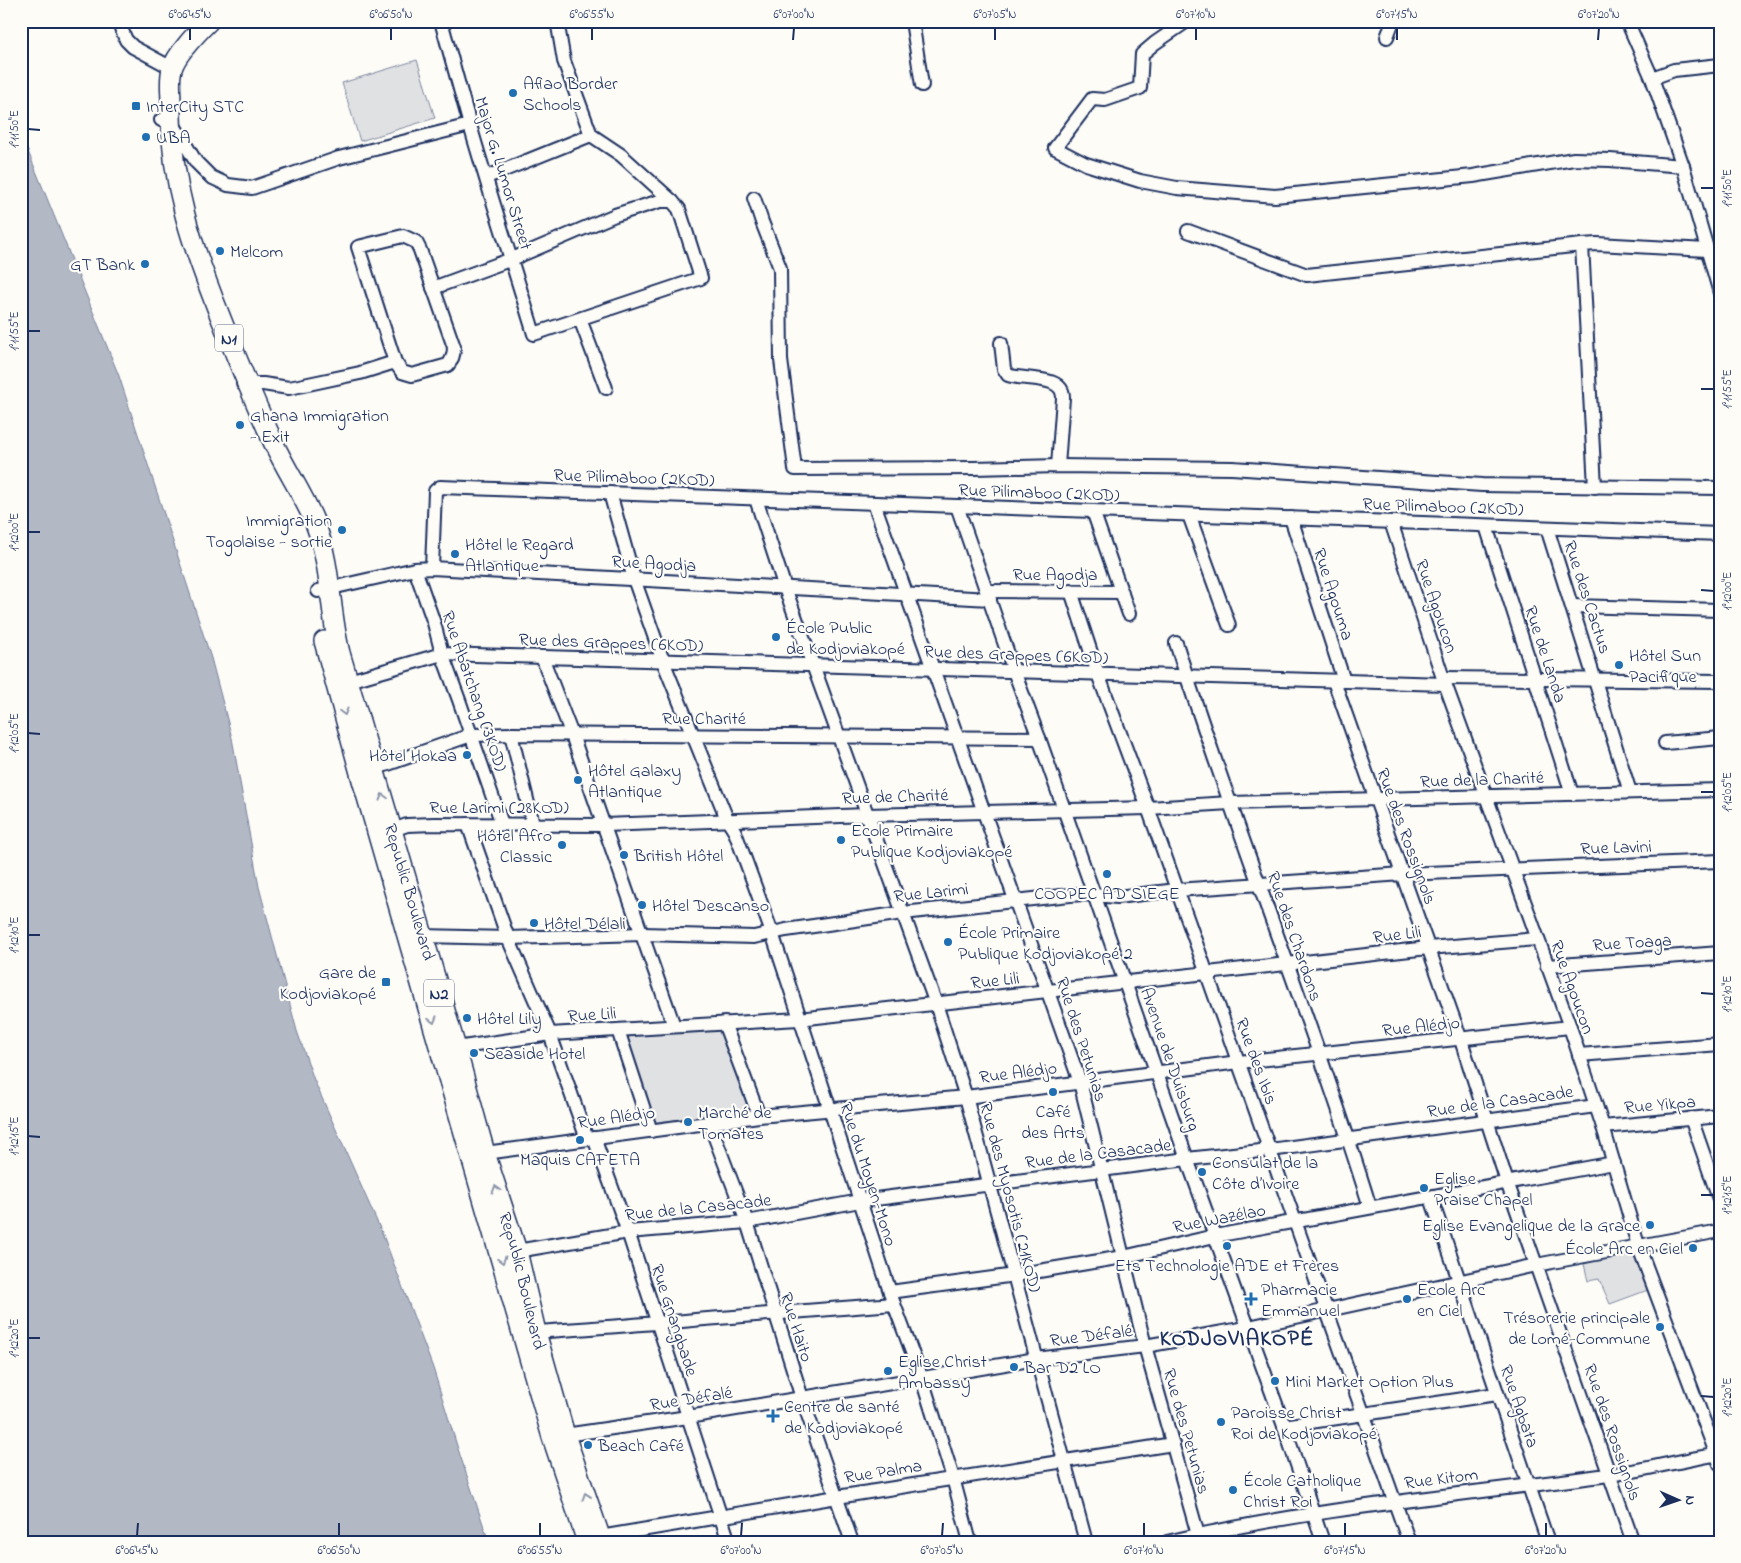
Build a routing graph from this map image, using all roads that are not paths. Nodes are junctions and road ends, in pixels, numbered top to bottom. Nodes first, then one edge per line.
1 (118, 21) edge
2 (193, 21) edge
3 (208, 21) edge
4 (441, 21) edge
5 (558, 21) edge
6 (912, 21) edge
7 (1187, 21) edge
8 (1393, 21) edge
9 (1627, 21) edge
10 (1387, 37) dead end
11 (1720, 65) edge
12 (167, 66) junction
13 (1652, 78) junction
14 (922, 85) dead end
15 (166, 121) junction
16 (470, 125) junction
17 (591, 135) junction
18 (1683, 166) junction
19 (487, 177) junction
20 (754, 198) dead end
21 (672, 201) junction
22 (1188, 231) dead end
23 (1582, 245) junction
24 (1707, 250) junction
25 (512, 259) junction
26 (434, 288) junction
27 (1720, 293) edge
28 (580, 318) junction
29 (1001, 343) dead end
30 (395, 362) junction
31 (244, 384) junction
32 (606, 388) dead end
33 (272, 448) joint
34 (1058, 466) junction
35 (1595, 486) junction
36 (1720, 488) edge
37 (610, 494) junction
38 (756, 499) junction
39 (874, 503) junction
40 (957, 506) junction
41 (1093, 511) junction
42 (1189, 515) junction
43 (1291, 518) junction
44 (1390, 522) junction
45 (1486, 526) junction
46 (1547, 528) junction
47 (1720, 534) edge
48 (432, 568) junction
49 (415, 569) junction
50 (634, 579) junction
51 (785, 588) junction
52 (324, 590) junction
53 (1071, 592) junction
54 (1122, 592) junction
55 (906, 594) junction
56 (989, 595) junction
57 (1572, 606) junction
58 (1720, 610) edge
59 (1130, 614) dead end
60 (1229, 625) dead end
61 (1176, 643) dead end
62 (442, 654) junction
63 (542, 657) junction
64 (663, 661) junction
65 (813, 665) junction
66 (933, 669) junction
67 (1014, 672) junction
68 (1098, 674) junction
69 (1186, 677) junction
70 (1535, 679) junction
71 (1596, 680) junction
72 (349, 681) junction
73 (1339, 681) junction
74 (1444, 681) junction
75 (1720, 681) edge
76 (511, 734) junction
77 (471, 735) junction
78 (572, 735) junction
79 (694, 735) junction
80 (840, 737) junction
81 (957, 737) junction
82 (1039, 738) junction
83 (1720, 738) edge
84 (1665, 743) dead end
85 (367, 771) junction
86 (1720, 790) edge
87 (1630, 792) junction
88 (1572, 794) junction
89 (1487, 797) junction
90 (1375, 800) junction
91 (1230, 803) junction
92 (1148, 808) junction
93 (1065, 810) junction
94 (984, 812) junction
95 (867, 814) junction
96 (727, 819) junction
97 (468, 824) junction
98 (502, 824) junction
99 (533, 824) junction
100 (604, 825) junction
101 (385, 832) junction
102 (1720, 860) edge
103 (1513, 869) junction
104 (1403, 874) junction
105 (1259, 886) junction
106 (1177, 890) junction
107 (1095, 896) junction
108 (1016, 901) junction
109 (903, 912) junction
110 (772, 933) junction
111 (643, 934) junction
112 (422, 936) junction
113 (508, 938) junction
114 (1537, 939) junction
115 (1428, 948) junction
116 (1720, 953) edge
117 (1287, 965) junction
118 (1548, 966) junction
119 (1207, 974) junction
120 (1126, 983) junction
121 (1048, 992) junction
122 (936, 1004) junction
123 (799, 1019) junction
124 (724, 1023) junction
125 (674, 1026) junction
126 (1570, 1027) junction
127 (618, 1030) junction
128 (550, 1034) junction
129 (1461, 1040) junction
130 (1720, 1044) edge
131 (456, 1048) junction
132 (1318, 1055) junction
133 (1579, 1055) junction
134 (1239, 1062) junction
135 (1158, 1073) junction
136 (1080, 1082) junction
137 (966, 1097) junction
138 (1596, 1106) junction
139 (830, 1109) junction
140 (758, 1116) junction
141 (1720, 1116) edge
142 (1691, 1118) junction
143 (1487, 1120) junction
144 (709, 1122) junction
145 (1603, 1127) junction
146 (651, 1130) junction
147 (591, 1139) junction
148 (1348, 1139) junction
149 (1270, 1150) junction
150 (478, 1154) junction
151 (1187, 1159) junction
152 (1614, 1163) junction
153 (1103, 1171) junction
154 (1507, 1182) junction
155 (989, 1184) junction
156 (1431, 1198) junction
157 (860, 1202) junction
158 (1720, 1202) edge
159 (1370, 1207) junction
160 (1295, 1221) junction
161 (747, 1222) junction
162 (1720, 1231) edge
163 (628, 1232) junction
164 (1215, 1236) junction
165 (1638, 1246) junction
166 (517, 1251) junction
167 (1123, 1257) junction
168 (1536, 1265) junction
169 (1015, 1275) junction
170 (1460, 1282) junction
171 (890, 1292) junction
172 (894, 1304) junction
173 (1327, 1310) junction
174 (774, 1313) junction
175 (658, 1324) junction
176 (1248, 1328) junction
177 (536, 1332) junction
178 (1145, 1346) junction
179 (1036, 1359) junction
180 (922, 1379) junction
181 (1498, 1394) junction
182 (802, 1398) junction
183 (1365, 1415) junction
184 (688, 1417) junction
185 (1284, 1426) junction
186 (559, 1436) junction
187 (1173, 1444) junction
188 (1719, 1457) edge
189 (1064, 1460) junction
190 (1610, 1474) junction
191 (953, 1478) junction
192 (1528, 1484) junction
193 (836, 1496) junction
194 (1394, 1502) junction
195 (1314, 1514) junction
196 (720, 1516) junction
197 (1199, 1538) edge
198 (596, 1540) edge
199 (729, 1542) edge
200 (852, 1542) edge
201 (970, 1542) edge
202 (1086, 1542) edge
203 (1167, 1542) edge
204 (1323, 1542) edge
205 (1409, 1542) edge
206 (1548, 1542) edge
207 (1633, 1542) edge

1 - 12 street
2 - 12 highway
3 - 12 highway
4 - 16 street, Major G. Lumor Street
5 - 17 street
6 - 14 street
7 - 18 street
8 - 10 street
9 - 13 street
11 - 13 street
12 - 15 highway, N1
13 - 18 street
15 - 16 street
15 - 31 highway, N1
16 - 19 street, Major G. Lumor Street
17 - 19 street
17 - 21 street
18 - 24 street
19 - 25 street, Major G. Lumor Street
20 - 34 street
21 - 25 street
21 - 28 street
22 - 23 street
23 - 24 street
23 - 35 street
24 - 27 street
25 - 26 street
25 - 28 street, Major G. Lumor Street
26 - 30 street
26 - 30 street
28 - 32 street
29 - 34 street
30 - 31 street
31 - 33 highway, N1
33 - 52 highway, Republic Boulevard / N2
34 - 35 street
35 - 36 street
37 - 38 street, Rue Pilimaboo (2KOD)
37 - 48 street, Rue Pilimaboo (2KOD)
37 - 50 street, Rue du Moyen-Mono
38 - 39 street, Rue Pilimaboo (2KOD)
38 - 51 street, Rue des Myosotis (21KOD)
39 - 40 street, Rue Pilimaboo (2KOD)
39 - 55 street, Rue des Petunias
40 - 41 street, Rue Pilimaboo (2KOD)
40 - 56 street, Avenue de Duisburg
41 - 42 street, Rue Pilimaboo (2KOD)
41 - 54 street, Rue Agodja
42 - 43 street, Rue Pilimaboo (2KOD)
42 - 60 street
43 - 44 street, Rue Pilimaboo (2KOD)
43 - 73 street, Rue Agouma
44 - 45 street, Rue Pilimaboo (2KOD)
44 - 74 street, Rue Agoucon
45 - 46 street, Rue Pilimaboo (2KOD)
45 - 70 street, Rue de Landa
46 - 47 street, Rue Pilimaboo (2KOD)
46 - 57 street, Rue des Cactus
48 - 49 street, Rue Agodja
48 - 50 street, Rue Agodja
49 - 52 street, Rue Agodja
49 - 62 street, Rue Abatchang (3KOD)
50 - 51 street, Rue Agodja
50 - 64 street, Rue du Moyen-Mono
51 - 55 street, Rue Agodja
51 - 65 street, Rue des Myosotis (21KOD)
52 - 72 highway, Republic Boulevard / N2
52 -> 85 highway, Republic Boulevard / N2
53 - 54 street, Rue Agodja
53 - 56 street, Rue Agodja
53 - 68 street, Rue des Ibis
54 - 59 street, Rue Agodja
55 - 56 street, Rue Agodja
55 - 66 street, Rue des Petunias
56 - 67 street, Avenue de Duisburg
57 - 58 street
57 - 71 street, Rue des Cactus
61 - 69 street, Rue des Chardons
62 - 63 street, Rue des Grappes (6KOD)
62 - 72 street, Rue des Grappes (6KOD)
62 - 77 street, Rue Abatchang (3KOD)
63 - 64 street, Rue des Grappes (6KOD)
63 - 78 street
64 - 65 street, Rue des Grappes (6KOD)
64 - 79 street, Rue du Moyen-Mono
65 - 66 street, Rue des Grappes (6KOD)
65 - 80 street, Rue des Myosotis (21KOD)
66 - 67 street, Rue des Grappes (6KOD)
66 - 81 street, Rue des Petunias
67 - 68 street, Rue des Grappes (6KOD)
67 - 82 street, Avenue de Duisburg
68 - 69 street, Rue des Grappes (6KOD)
68 - 92 street, Rue des Ibis
69 - 73 street, Rue des Grappes (6KOD)
69 - 91 street, Rue des Chardons
70 - 71 street, Rue des Grappes (6KOD)
70 - 74 street, Rue des Grappes (6KOD)
70 - 88 street, Rue de Landa
71 - 75 street, Rue des Grappes (6KOD)
71 - 87 street, Rue des Cactus
72 - 85 highway, Republic Boulevard / N2
73 - 74 street, Rue des Grappes (6KOD)
73 - 90 street, Rue des Rossignols
74 - 89 street, Rue Agoucon
76 - 77 street, Rue Charité
76 - 78 street, Rue Charité
76 - 99 street
77 - 85 street, Rue Charité
77 - 98 street, Rue Abatchang (3KOD)
78 - 79 street, Rue Charité
78 - 100 street
79 - 80 street, Rue Charité
79 - 96 street, Rue du Moyen-Mono
80 - 81 street, Rue Charité
80 - 95 street, Rue des Myosotis (21KOD)
81 - 82 street, Rue Charité
81 - 94 street, Rue des Petunias
82 - 93 street, Avenue de Duisburg
83 - 84 street
85 - 101 highway, Republic Boulevard / N2
86 - 87 street, Rue de la Charité
87 - 88 street, Rue de la Charité
88 - 89 street, Rue de la Charité
89 - 90 street, Rue de la Charité
89 - 103 street, Rue Agoucon
90 - 91 street, Rue de la Charité
90 - 104 street, Rue des Rossignols
91 - 92 street, Rue de la Charité
91 - 105 street, Rue des Chardons
92 - 93 street, Rue de la Charité
92 - 106 street, Rue des Ibis
93 - 94 street, Rue de Charité
93 - 107 street, Avenue de Duisburg
94 - 95 street, Rue de Charité
94 - 108 street, Rue des Petunias
95 - 96 street, Rue de Charité
95 - 109 street, Rue des Myosotis (21KOD)
96 - 100 street, Rue Larimi (28KOD)
96 - 110 street, Rue du Moyen-Mono
97 - 98 street, Rue Larimi (28KOD)
97 - 101 street, Rue Larimi (28KOD)
97 - 113 street, Rue Gnangbade
98 - 99 street, Rue Larimi (28KOD)
99 - 100 street, Rue Larimi (28KOD)
100 - 111 street
101 - 112 highway, Republic Boulevard / N2
101 -> 150 highway, Republic Boulevard / N2
102 - 103 street, Rue Lavini
103 - 104 street, Rue Lavini
103 - 114 street, Rue Agoucon
104 - 105 street, Rue Lavini
104 - 115 street, Rue des Rossignols
105 - 106 street, Rue Larimi
105 - 117 street, Rue des Chardons
106 - 107 street, Rue Larimi
106 - 119 street, Rue des Ibis
107 - 108 street, Rue Larimi
107 - 120 street, Avenue de Duisburg
108 - 109 street, Rue Larimi
108 - 121 street, Rue des Petunias
109 - 110 street, Rue Larimi
109 - 122 street, Rue des Myosotis (21KOD)
110 - 111 street, Rue Larimi
110 - 123 street, Rue du Moyen-Mono
111 - 113 street, Rue Larimi
111 - 125 street
112 - 113 street, Rue Larimi
112 - 131 highway, Republic Boulevard / N2
113 - 128 street, Rue Gnangbade
114 - 115 street, Rue Lili
114 - 118 street, Rue Agoucon
115 - 117 street, Rue Lili
115 - 129 street, Rue des Rossignols
116 - 118 street, Rue Toaga
117 - 119 street, Rue Lili
117 - 132 street, Rue des Chardons
118 - 126 street, Rue Agoucon
119 - 120 street, Rue Lili
119 - 134 street, Rue des Ibis
120 - 121 street, Rue Lili
120 - 135 street, Avenue de Duisburg
121 - 122 street, Rue Lili
121 - 136 street, Rue des Petunias
122 - 123 street, Rue Lili
122 - 137 street, Rue des Myosotis (21KOD)
123 - 124 street, Rue Lili
123 - 139 street, Rue du Moyen-Mono
124 - 125 street, Rue Lili
124 - 140 street
125 - 127 street, Rue Lili
126 - 129 street, Rue Alédjo
126 - 133 street, Rue Agoucon
127 - 128 street, Rue Lili
127 - 146 street
128 - 131 street, Rue Lili
128 - 147 street, Rue Gnangbade
129 - 132 street, Rue Alédjo
129 - 143 street, Rue des Rossignols
130 - 133 street
131 - 150 highway, Republic Boulevard / N2
132 - 134 street, Rue Alédjo
132 - 148 street, Rue des Chardons
133 - 138 street, Rue Agoucon
134 - 135 street, Rue Alédjo
134 - 149 street, Rue des Ibis
135 - 136 street, Rue Alédjo
135 - 151 street, Avenue de Duisburg
136 - 137 street, Rue Alédjo
136 - 153 street, Rue des Petunias
137 - 139 street, Rue Alédjo
137 - 155 street, Rue des Myosotis (21KOD)
138 - 143 street, Rue de la Casacade
138 - 145 street, Rue Agoucon
139 - 140 street, Rue Alédjo
139 - 157 street, Rue du Moyen-Mono
140 - 144 street, Rue Alédjo
141 - 142 street, Rue Yikpa
142 - 145 street, Rue Yikpa
142 - 158 street
143 - 148 street, Rue de la Casacade
143 - 154 street, Rue des Rossignols
144 - 146 street, Rue Alédjo
144 - 161 street, Rue Haito
145 - 152 street, Rue Agoucon
146 - 147 street, Rue Alédjo
147 - 150 street, Rue Alédjo
147 - 163 street, Rue Gnangbade
148 - 149 street, Rue de la Casacade
148 - 159 street, Rue des Chardons
149 - 151 street, Rue de la Casacade
149 - 160 street, Rue des Ibis
166 -> 150 highway, Republic Boulevard / N2
150 -> 186 highway, Republic Boulevard / N2
151 - 153 street, Rue de la Casacade
151 - 164 street, Avenue de Duisburg
152 - 154 street, Rue Wazélao
152 - 165 street, Rue Agoucon
153 - 155 street, Rue de la Casacade
153 - 167 street, Rue des Petunias
154 - 156 street, Rue Wazélao
154 - 168 street, Rue des Rossignols
155 - 157 street, Rue de la Casacade
155 - 169 street, Rue des Myosotis (21KOD)
156 - 159 street, Rue Wazélao
156 - 170 street, Rue Agbata
157 - 161 street, Rue de la Casacade
157 - 171 street, Rue du Moyen-Mono
159 - 160 street, Rue Wazélao
160 - 164 street, Rue Wazélao
160 - 173 street, Rue des Ibis
161 - 163 street, Rue de la Casacade
161 - 174 street, Rue Haito
162 - 165 street, Rue Défalé
163 - 166 street, Rue de la Casacade
163 - 175 street, Rue Gnangbade
164 - 167 street, Rue Wazélao
164 - 176 street, Avenue de Duisburg
165 - 168 street, Rue Défalé
165 - 188 street, Rue Agoucon
166 - 177 highway, Republic Boulevard / N2
167 - 169 street, Rue Wazélao
167 - 178 street, Rue des Petunias
168 - 170 street, Rue Défalé
168 - 190 street, Rue des Rossignols
169 - 171 street, Rue Wazélao
169 - 179 street, Rue des Myosotis (21KOD)
170 - 173 street, Rue Défalé
170 - 181 street, Rue Agbata
171 - 172 street, Rue du Moyen-Mono
172 - 174 street
172 - 180 street, Rue du Moyen-Mono
173 - 176 street, Rue Défalé
173 - 183 street, Rue des Ibis
174 - 175 street
174 - 182 street, Rue Haito
175 - 177 street
175 - 184 street, Rue Gnangbade
176 - 178 street, Rue Défalé
176 - 185 street, Avenue de Duisburg
177 - 186 highway, Republic Boulevard / N2
178 - 179 street, Rue Défalé
178 - 187 street, Rue des Petunias
179 - 180 street, Rue Défalé
179 - 189 street, Rue des Myosotis (21KOD)
180 - 182 street, Rue Défalé
180 - 191 street, Rue du Moyen-Mono
181 - 183 street
181 - 192 street, Rue Agbata
182 - 184 street, Rue Défalé
182 - 193 street, Rue Haito
183 - 185 street
183 - 194 street, Rue des Ibis
184 - 186 street, Rue Défalé
184 - 196 street, Rue Gnangbade
185 - 195 street, Avenue de Duisburg
186 - 198 highway, Republic Boulevard / N2
187 - 189 street, Rue Palma
187 - 197 street, Rue des Petunias
188 - 190 street, Rue Kitom
189 - 191 street, Rue Palma
189 - 202 street, Rue des Myosotis (21KOD)
190 - 192 street, Rue Kitom
190 - 207 street, Rue des Rossignols
191 - 193 street, Rue Palma
191 - 201 street, Rue du Moyen-Mono
192 - 194 street, Rue Kitom
192 - 206 street, Rue Agbata
193 - 196 street, Rue Palma
193 - 200 street, Rue Haito
194 - 195 street, Rue Kitom
194 - 205 street, Rue des Ibis
195 - 197 street, Rue Kitom
195 - 204 street, Avenue de Duisburg
196 - 198 street, Rue Palma
196 - 199 street, Rue Gnangbade
197 - 203 street, Rue Kitom

